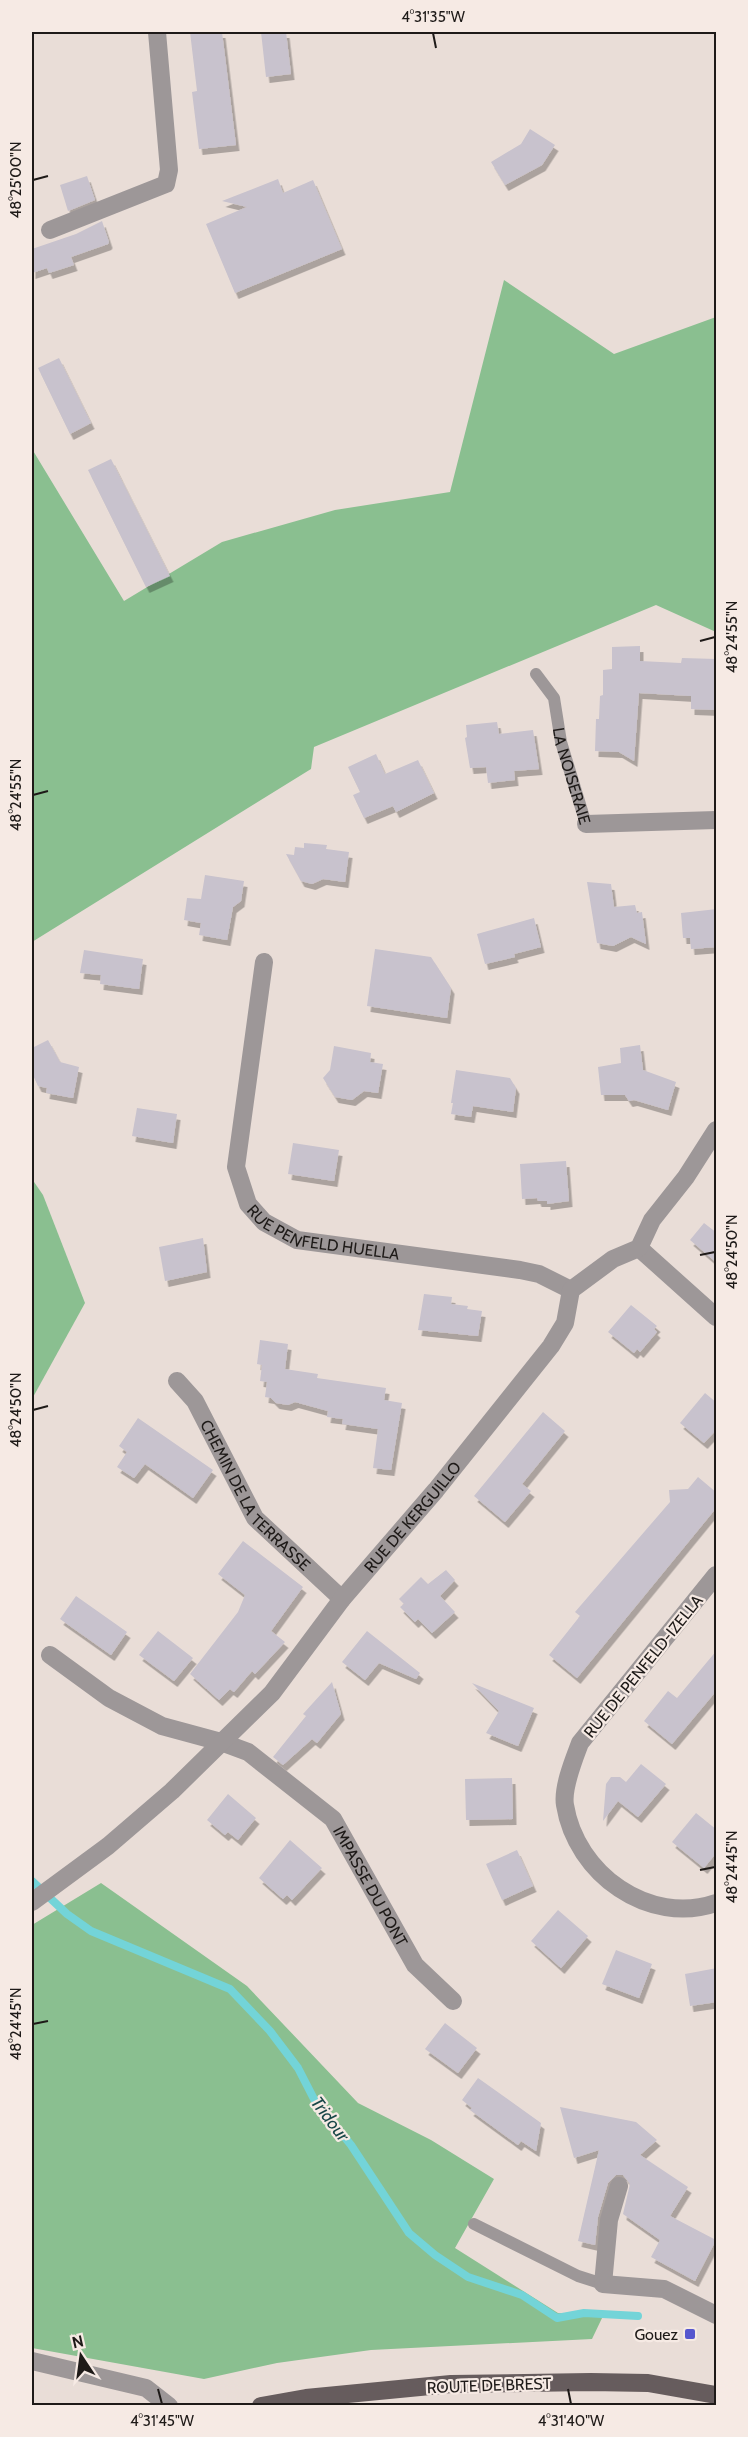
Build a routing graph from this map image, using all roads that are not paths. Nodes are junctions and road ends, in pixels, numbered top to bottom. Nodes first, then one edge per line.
1 (157, 32) edge
2 (50, 230) dead end
3 (536, 674) dead end
4 (717, 820) edge
5 (586, 824) joint
6 (264, 962) dead end
7 (717, 1130) edge
8 (639, 1248) junction
9 (571, 1290) junction
10 (717, 1317) edge
11 (177, 1382) dead end
12 (717, 1575) edge
13 (342, 1599) junction
14 (50, 1655) dead end
15 (221, 1742) junction
16 (32, 1902) edge
17 (717, 1903) edge
18 (453, 2001) dead end
19 (619, 2186) dead end
20 (474, 2224) dead end
21 (603, 2284) junction
22 (717, 2315) edge
23 (32, 2361) edge
24 (717, 2395) edge
25 (313, 2402) edge
26 (169, 2406) edge
27 (261, 2406) edge

1 - 2 street
3 - 5 lane, LA NOISERAIE
4 - 5 street, LA NOISERAIE
6 - 9 street, RUE PENFELD HUELLA
7 - 8 street
8 - 9 street
8 - 10 street
9 - 13 street, RUE DE KERGUILLO
11 - 13 street, CHEMIN DE LA TERRASSE
12 - 17 street, RUE DE PENFELD-IZELLA
13 - 15 street, RUE DE KERGUILLO
14 - 15 street, IMPASSE DU PONT
15 - 16 street, RUE DE KERGUILLO
15 - 18 street, IMPASSE DU PONT
19 - 21 street
20 - 21 lane
21 - 22 street
23 - 26 street
24 - 25 main road, ROUTE DE BREST
25 - 27 main road, ROUTE DE BREST

